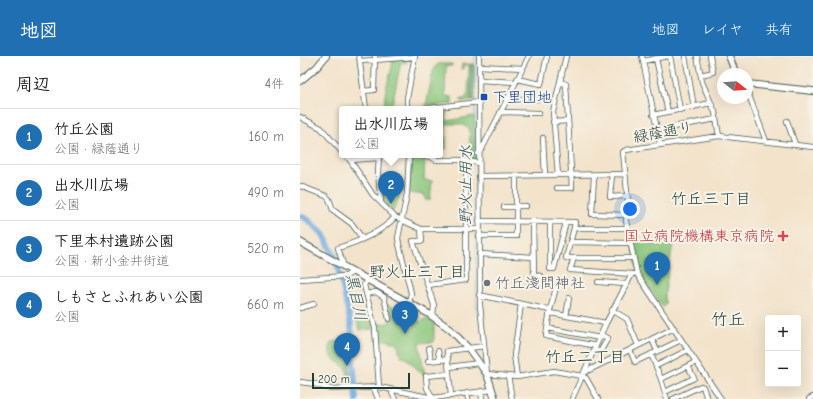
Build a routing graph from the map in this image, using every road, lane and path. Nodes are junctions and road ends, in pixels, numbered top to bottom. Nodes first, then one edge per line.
1 (326, 56) edge
2 (415, 56) edge
3 (479, 56) edge
4 (529, 56) edge
5 (547, 56) edge
6 (566, 56) edge
7 (669, 56) edge
8 (685, 56) edge
9 (697, 56) edge
10 (710, 56) edge
11 (729, 56) edge
12 (375, 58) edge
13 (656, 58) junction
14 (360, 59) edge
15 (642, 59) edge
16 (479, 66) junction
17 (523, 68) junction
18 (734, 68) edge
19 (700, 76) junction
20 (479, 80) junction
21 (300, 81) edge
22 (516, 81) junction
23 (560, 82) junction
24 (753, 85) edge
25 (363, 90) junction
26 (813, 91) edge
27 (507, 99) junction
28 (537, 99) dead end
29 (477, 102) junction
30 (711, 103) junction
31 (752, 104) edge
32 (366, 106) edge
33 (407, 106) edge
34 (443, 106) edge
35 (694, 107) junction
36 (680, 110) junction
37 (500, 112) junction
38 (668, 112) junction
39 (539, 113) dead end
40 (653, 115) junction
41 (300, 117) edge
42 (716, 119) junction
43 (568, 121) junction
44 (787, 121) dead end
45 (553, 122) junction
46 (657, 130) junction
47 (719, 136) junction
48 (543, 138) dead end
49 (766, 141) junction
50 (660, 144) junction
51 (795, 144) junction
52 (813, 147) edge
53 (339, 149) edge
54 (478, 154) junction
55 (369, 158) edge
56 (379, 158) edge
57 (409, 158) edge
58 (433, 158) edge
59 (350, 160) joint
60 (466, 162) junction
61 (477, 163) junction
62 (612, 174) junction
63 (625, 174) junction
64 (545, 175) junction
65 (558, 175) junction
66 (572, 175) junction
67 (594, 175) junction
68 (479, 176) junction
69 (516, 176) junction
70 (300, 186) edge
71 (557, 188) dead end
72 (628, 196) junction
73 (381, 202) junction
74 (526, 206) dead end
75 (504, 207) dead end
76 (517, 207) junction
77 (626, 215) junction
78 (395, 217) junction
79 (402, 220) junction
80 (479, 221) junction
81 (517, 222) junction
82 (533, 222) junction
83 (550, 222) junction
84 (566, 222) junction
85 (574, 228) junction
86 (627, 228) junction
87 (420, 229) junction
88 (466, 229) junction
89 (477, 229) junction
90 (479, 236) junction
91 (362, 238) junction
92 (300, 242) edge
93 (570, 242) junction
94 (630, 243) junction
95 (479, 254) junction
96 (533, 257) junction
97 (574, 258) junction
98 (633, 258) junction
99 (342, 266) junction
100 (353, 272) junction
101 (634, 274) junction
102 (542, 276) dead end
103 (300, 279) edge
104 (367, 280) junction
105 (598, 282) dead end
106 (557, 284) dead end
107 (626, 284) junction
108 (428, 285) junction
109 (366, 294) junction
110 (479, 295) junction
111 (569, 298) dead end
112 (409, 303) junction
113 (314, 304) dead end
114 (521, 304) junction
115 (300, 308) edge
116 (612, 310) junction
117 (550, 311) junction
118 (433, 316) junction
119 (566, 316) junction
120 (388, 319) dead end
121 (606, 323) junction
122 (547, 328) junction
123 (674, 328) junction
124 (600, 336) junction
125 (652, 339) junction
126 (681, 340) junction
127 (638, 345) junction
128 (484, 346) junction
129 (429, 348) dead end
130 (468, 348) junction
131 (595, 348) junction
132 (630, 350) junction
133 (688, 350) junction
134 (438, 351) dead end
135 (658, 351) junction
136 (651, 354) junction
137 (448, 359) junction
138 (440, 360) junction
139 (696, 362) junction
140 (479, 363) junction
141 (656, 366) junction
142 (688, 366) junction
143 (449, 367) junction
144 (449, 374) junction
145 (487, 374) junction
146 (583, 374) junction
147 (508, 376) junction
148 (517, 377) junction
149 (661, 379) junction
150 (300, 382) edge
151 (373, 386) junction
152 (379, 387) junction
153 (393, 390) junction
154 (487, 390) junction
155 (665, 392) junction
156 (467, 393) junction
157 (410, 394) junction
158 (684, 394) junction
159 (452, 397) edge
160 (813, 397) edge
161 (432, 398) junction
162 (596, 398) edge
163 (378, 399) edge
164 (394, 399) edge
165 (412, 399) edge
166 (468, 399) edge
167 (482, 399) edge
168 (495, 399) edge
169 (512, 399) edge
170 (572, 399) edge
171 (667, 399) edge
172 (673, 399) edge
173 (686, 399) edge
174 (707, 399) edge
175 (721, 399) edge
176 (809, 399) edge

1 - 21 main road
2 - 12 street
2 - 33 street
3 - 16 street
4 - 17 street
5 - 22 street
6 - 23 street
7 - 13 street
7 - 36 street
8 - 35 street
9 - 19 street
10 - 19 street
11 - 18 main road
12 - 14 street
12 - 25 street
13 - 15 street
13 - 38 street
14 - 25 street
15 - 40 street
16 - 17 street
16 - 20 street
17 - 22 street
19 - 30 street
20 - 22 street
20 - 29 street
22 - 27 street
23 - 43 street
23 - 45 street
24 - 26 main road
25 - 32 street
27 - 28 street
27 - 37 street
29 - 34 street
29 - 54 street
30 - 35 street
30 - 42 street
31 - 49 street
35 - 36 street
36 - 38 street
37 - 39 street
37 - 54 street
38 - 40 street
40 - 46 street
41 - 53 street
42 - 46 street
42 - 47 street
43 - 45 street
43 - 66 street
44 - 51 street
45 - 65 street
46 - 50 street
47 - 49 street, 緑蔭通り
47 - 50 street, 緑蔭通り
48 - 64 street
49 - 51 street, 緑蔭通り
50 - 63 street, 緑蔭通り
51 - 52 street, 緑蔭通り
54 - 61 street
55 - 59 street
56 - 73 street
57 - 79 street
58 - 60 street
59 - 73 street
60 - 61 street
60 - 88 street
61 - 68 street
62 - 63 street
62 - 67 street
62 - 72 street
63 - 72 street, 緑蔭通り
64 - 65 street
64 - 69 street
65 - 66 street
66 - 67 street
66 - 71 street
67 - 77 street
68 - 69 street
68 - 80 street
69 - 76 street
70 - 91 street
72 - 77 street, 緑蔭通り
73 - 78 street
74 - 76 street
75 - 76 street
76 - 81 street
77 - 86 street, 緑蔭通り
78 - 79 street
78 - 91 street
79 - 87 street
79 - 112 street
80 - 81 street
80 - 89 street
81 - 82 street
81 - 90 street
82 - 83 street
82 - 96 street
83 - 84 street
83 - 84 street
84 - 85 street
85 - 86 street
85 - 93 street
86 - 94 street, 緑蔭通り
87 - 88 street
87 - 108 street
88 - 89 street
88 - 108 street
89 - 90 street
90 - 95 street
91 - 99 street
92 - 99 main road
93 - 94 street
93 - 97 street
94 - 98 street, 緑蔭通り
95 - 96 street
95 - 110 street
96 - 102 street
97 - 98 street
97 - 101 street
98 - 101 street, 緑蔭通り
99 - 100 main road
100 - 103 street
100 - 104 main road
101 - 107 street
101 - 123 street, 緑蔭通り
104 - 109 street
104 - 112 main road
105 - 107 street
106 - 117 street
107 - 116 street
108 - 118 street
109 - 120 street
109 - 152 street
110 - 114 street
110 - 128 street
111 - 119 street
112 - 118 main road
113 - 115 street
114 - 117 street
114 - 148 street
116 - 121 street
116 - 127 street
117 - 119 street
117 - 122 street
118 - 130 main road
119 - 121 street
121 - 124 street
122 - 124 street
122 - 131 street
123 - 125 street
123 - 126 street, 緑蔭通り
124 - 131 street
124 - 131 street
125 - 127 street
125 - 135 street
126 - 133 street, 緑蔭通り
126 - 135 street
127 - 132 street
128 - 130 street
128 - 145 street
129 - 138 street
130 - 137 street
130 - 140 main road
131 - 146 street
132 - 136 street
132 - 146 street
133 - 139 street, 緑蔭通り
133 - 141 street
134 - 138 street
135 - 136 street
136 - 141 street
137 - 138 street
137 - 143 street
139 - 142 street
139 - 175 street, 緑蔭通り
140 - 143 street
140 - 145 main road
141 - 149 street
142 - 149 street
142 - 155 street
143 - 144 street
144 - 159 street
144 - 161 street
145 - 147 street
145 - 154 main road
146 - 148 street
146 - 162 street
146 - 170 street
147 - 148 street
147 - 169 street
149 - 155 street
150 - 151 street
151 - 152 street
151 - 163 street
152 - 153 street
153 - 157 street
153 - 164 street
154 - 156 street
154 - 167 street
154 - 168 main road
155 - 171 street
156 - 159 street
156 - 166 street
157 - 161 street
157 - 165 street
158 - 172 street
158 - 173 street
158 - 174 street
159 - 161 street
160 - 176 street

